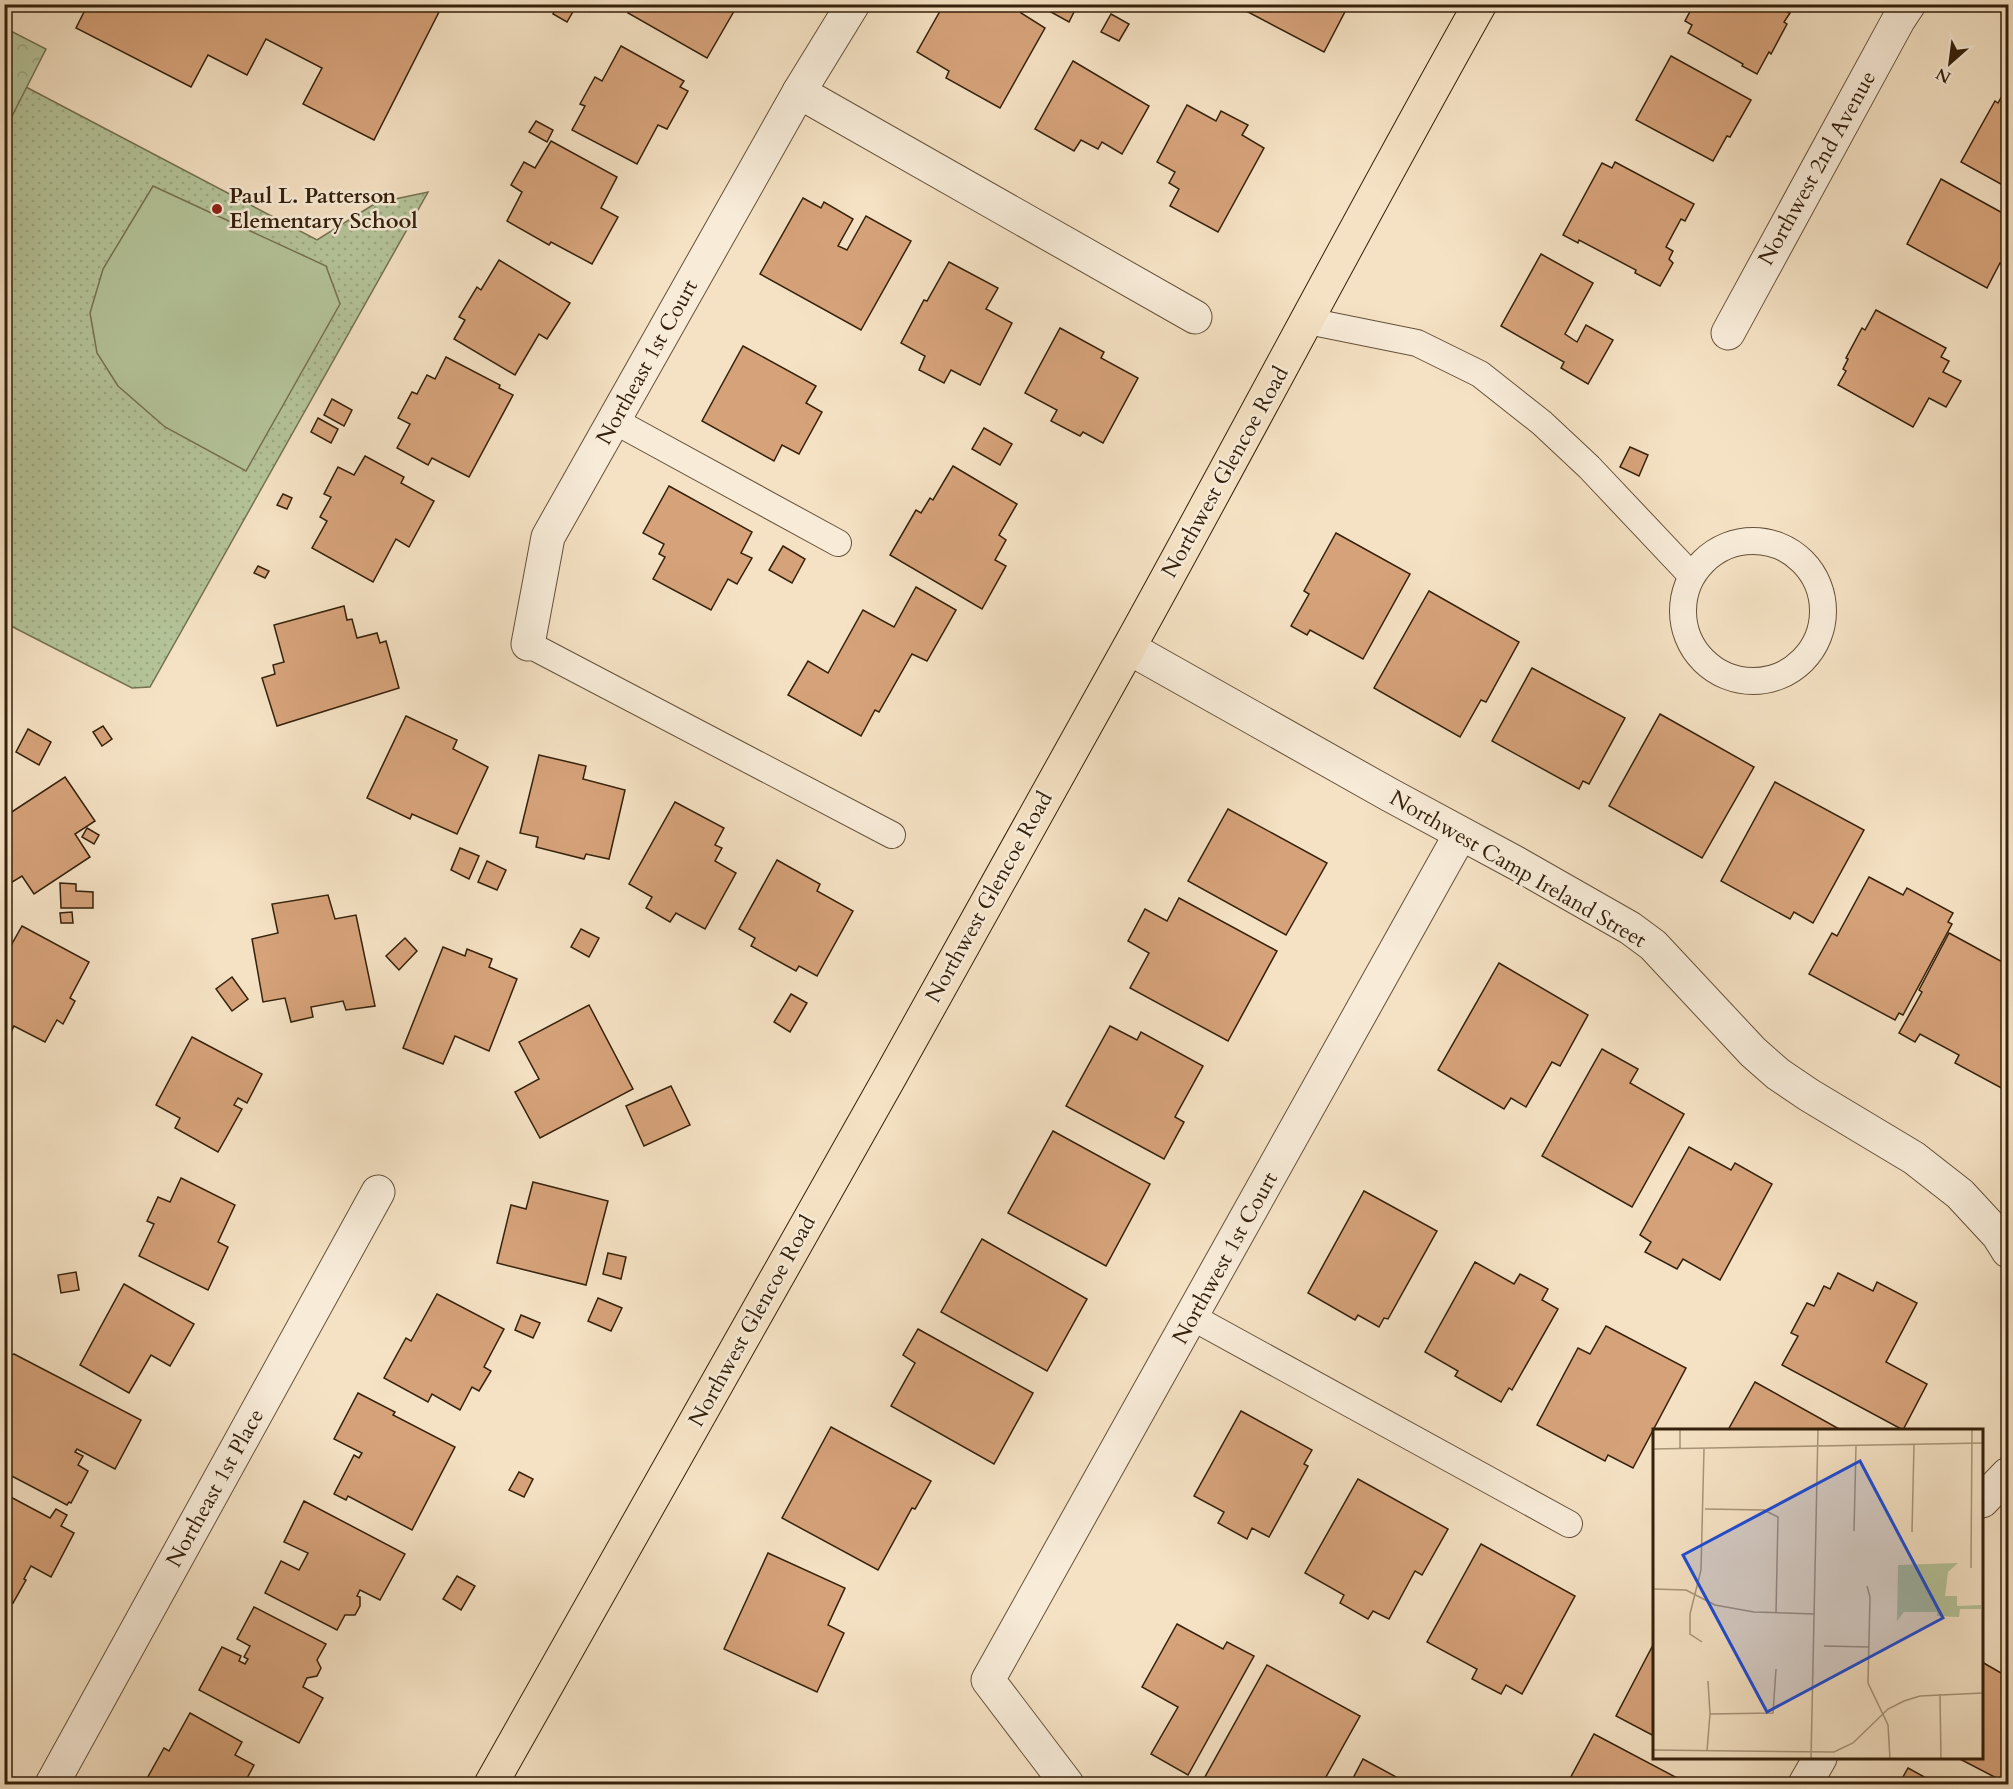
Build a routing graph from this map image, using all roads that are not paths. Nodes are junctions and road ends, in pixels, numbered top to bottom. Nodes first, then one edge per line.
1 (853, 4) edge
2 (1480, 4) edge
3 (1909, 4) edge
4 (799, 92) junction
5 (1195, 317) dead end
6 (1308, 321) junction
7 (1728, 333) dead end
8 (614, 420) junction
9 (838, 543) dead end
10 (1691, 575) junction
11 (528, 644) joint
12 (1129, 648) junction
13 (892, 835) dead end
14 (1460, 835) junction
15 (378, 1192) dead end
16 (2008, 1251) edge
17 (1192, 1317) junction
18 (2008, 1474) edge
19 (1983, 1500) edge
20 (1569, 1524) dead end
21 (1819, 1759) edge
22 (52, 1785) edge
23 (491, 1785) edge
24 (1066, 1785) edge
25 (1806, 1785) edge

1 - 4 street, Northeast 1st Court
2 - 6 main road, Northwest Glencoe Road
3 - 7 street, Northwest 2nd Avenue
4 - 5 street
4 - 8 street, Northeast 1st Court
6 - 10 lane
6 - 12 main road, Northwest Glencoe Road
8 - 9 lane
8 - 11 street, Northeast 1st Court
10 - 10 lane
11 - 13 lane
12 - 14 street, Northwest Camp Ireland Street
12 - 23 main road, Northwest Glencoe Road
14 - 16 street, Northwest Camp Ireland Street
14 - 17 street, Northwest 1st Court
15 - 22 street, Northeast 1st Place
17 - 20 lane
17 - 24 street, Northwest 1st Court
18 - 19 street
21 - 25 street

